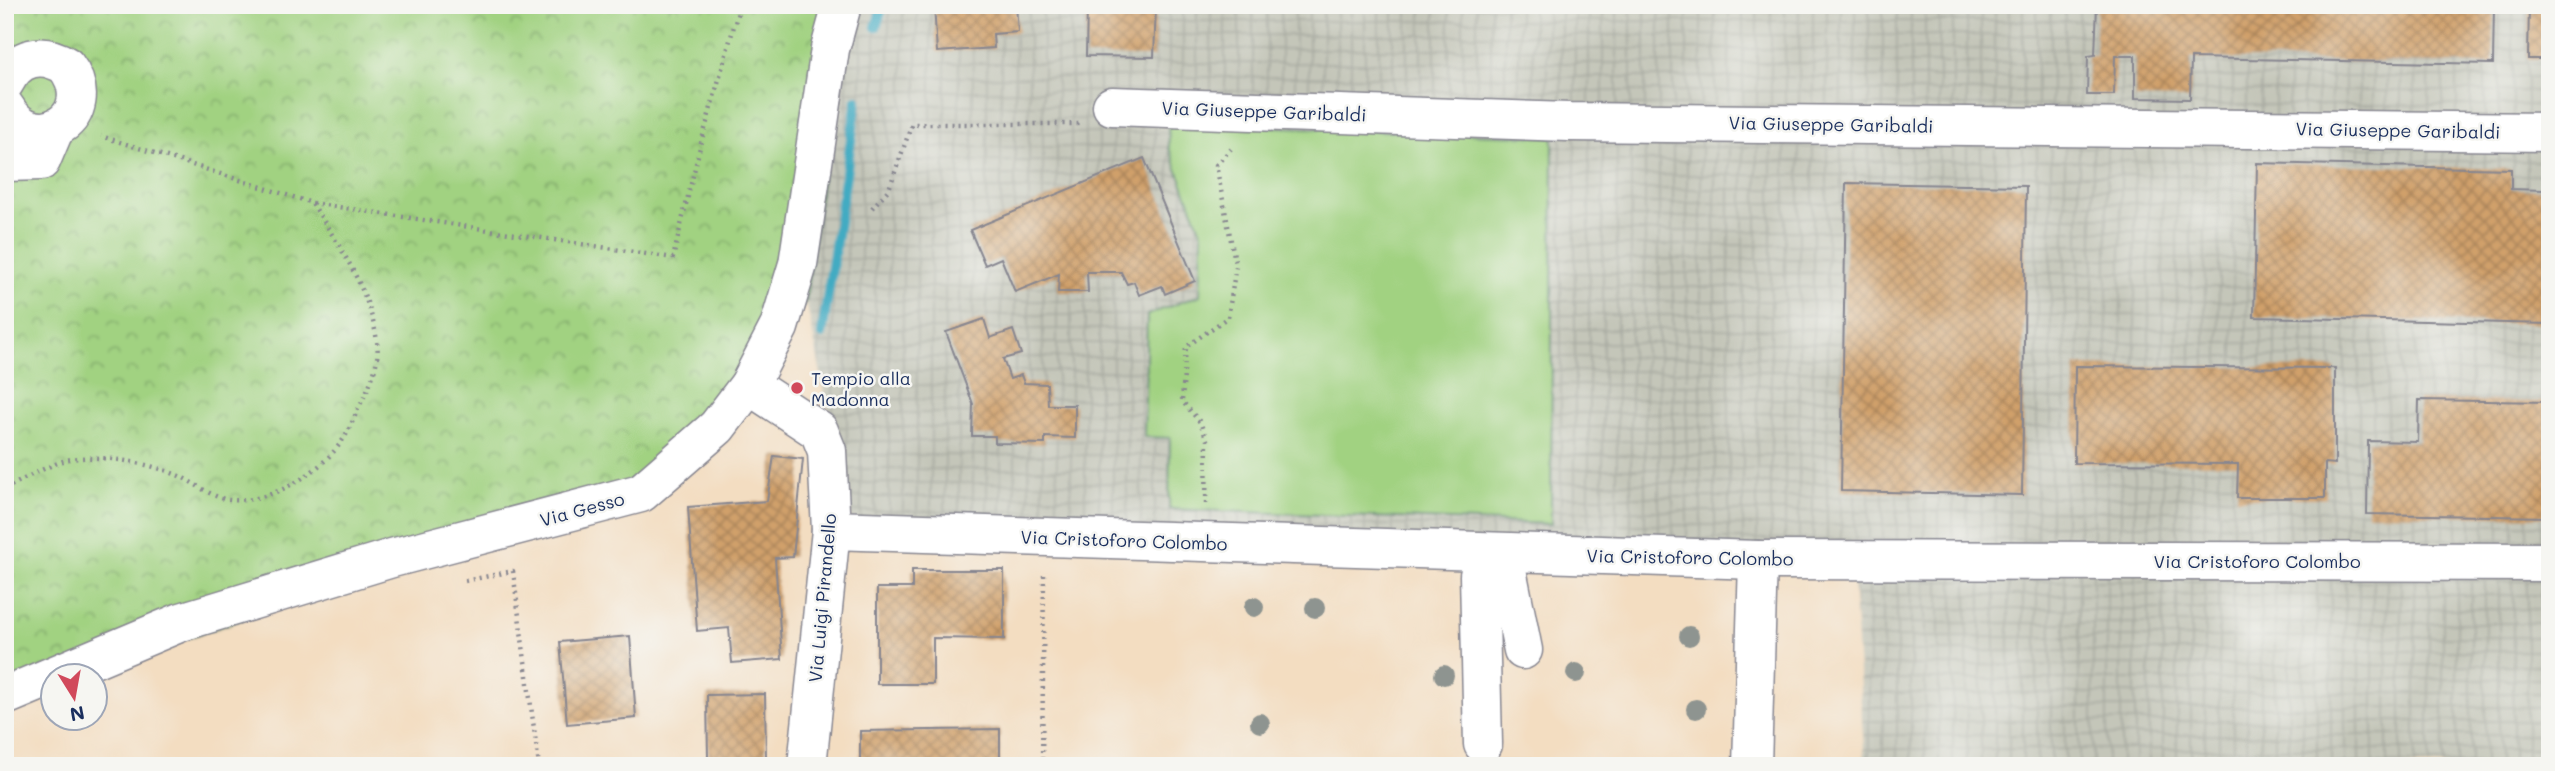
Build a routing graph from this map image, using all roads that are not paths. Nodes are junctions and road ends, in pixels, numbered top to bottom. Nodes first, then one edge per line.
1 (842, 5) edge
2 (5, 82) edge
3 (5, 107) edge
4 (1102, 115) road end
5 (60, 126) junction
6 (2550, 132) edge
7 (5, 162) edge
8 (749, 385) junction
9 (831, 530) junction
10 (1758, 560) junction
11 (2550, 562) edge
12 (1523, 650) dead end
13 (5, 696) edge
14 (1483, 744) dead end
15 (807, 766) edge
16 (1752, 766) edge

1 - 8 street, Via Gesso
2 - 5 street
3 - 5 street
4 - 6 street, Via Giuseppe Garibaldi
5 - 7 street
8 - 9 street, Via Luigi Pirandello
8 - 13 street, Via Gesso
9 - 10 street, Via Cristoforo Colombo
9 - 15 street, Via Luigi Pirandello
10 - 11 street, Via Cristoforo Colombo
10 - 16 street
12 - 14 street

